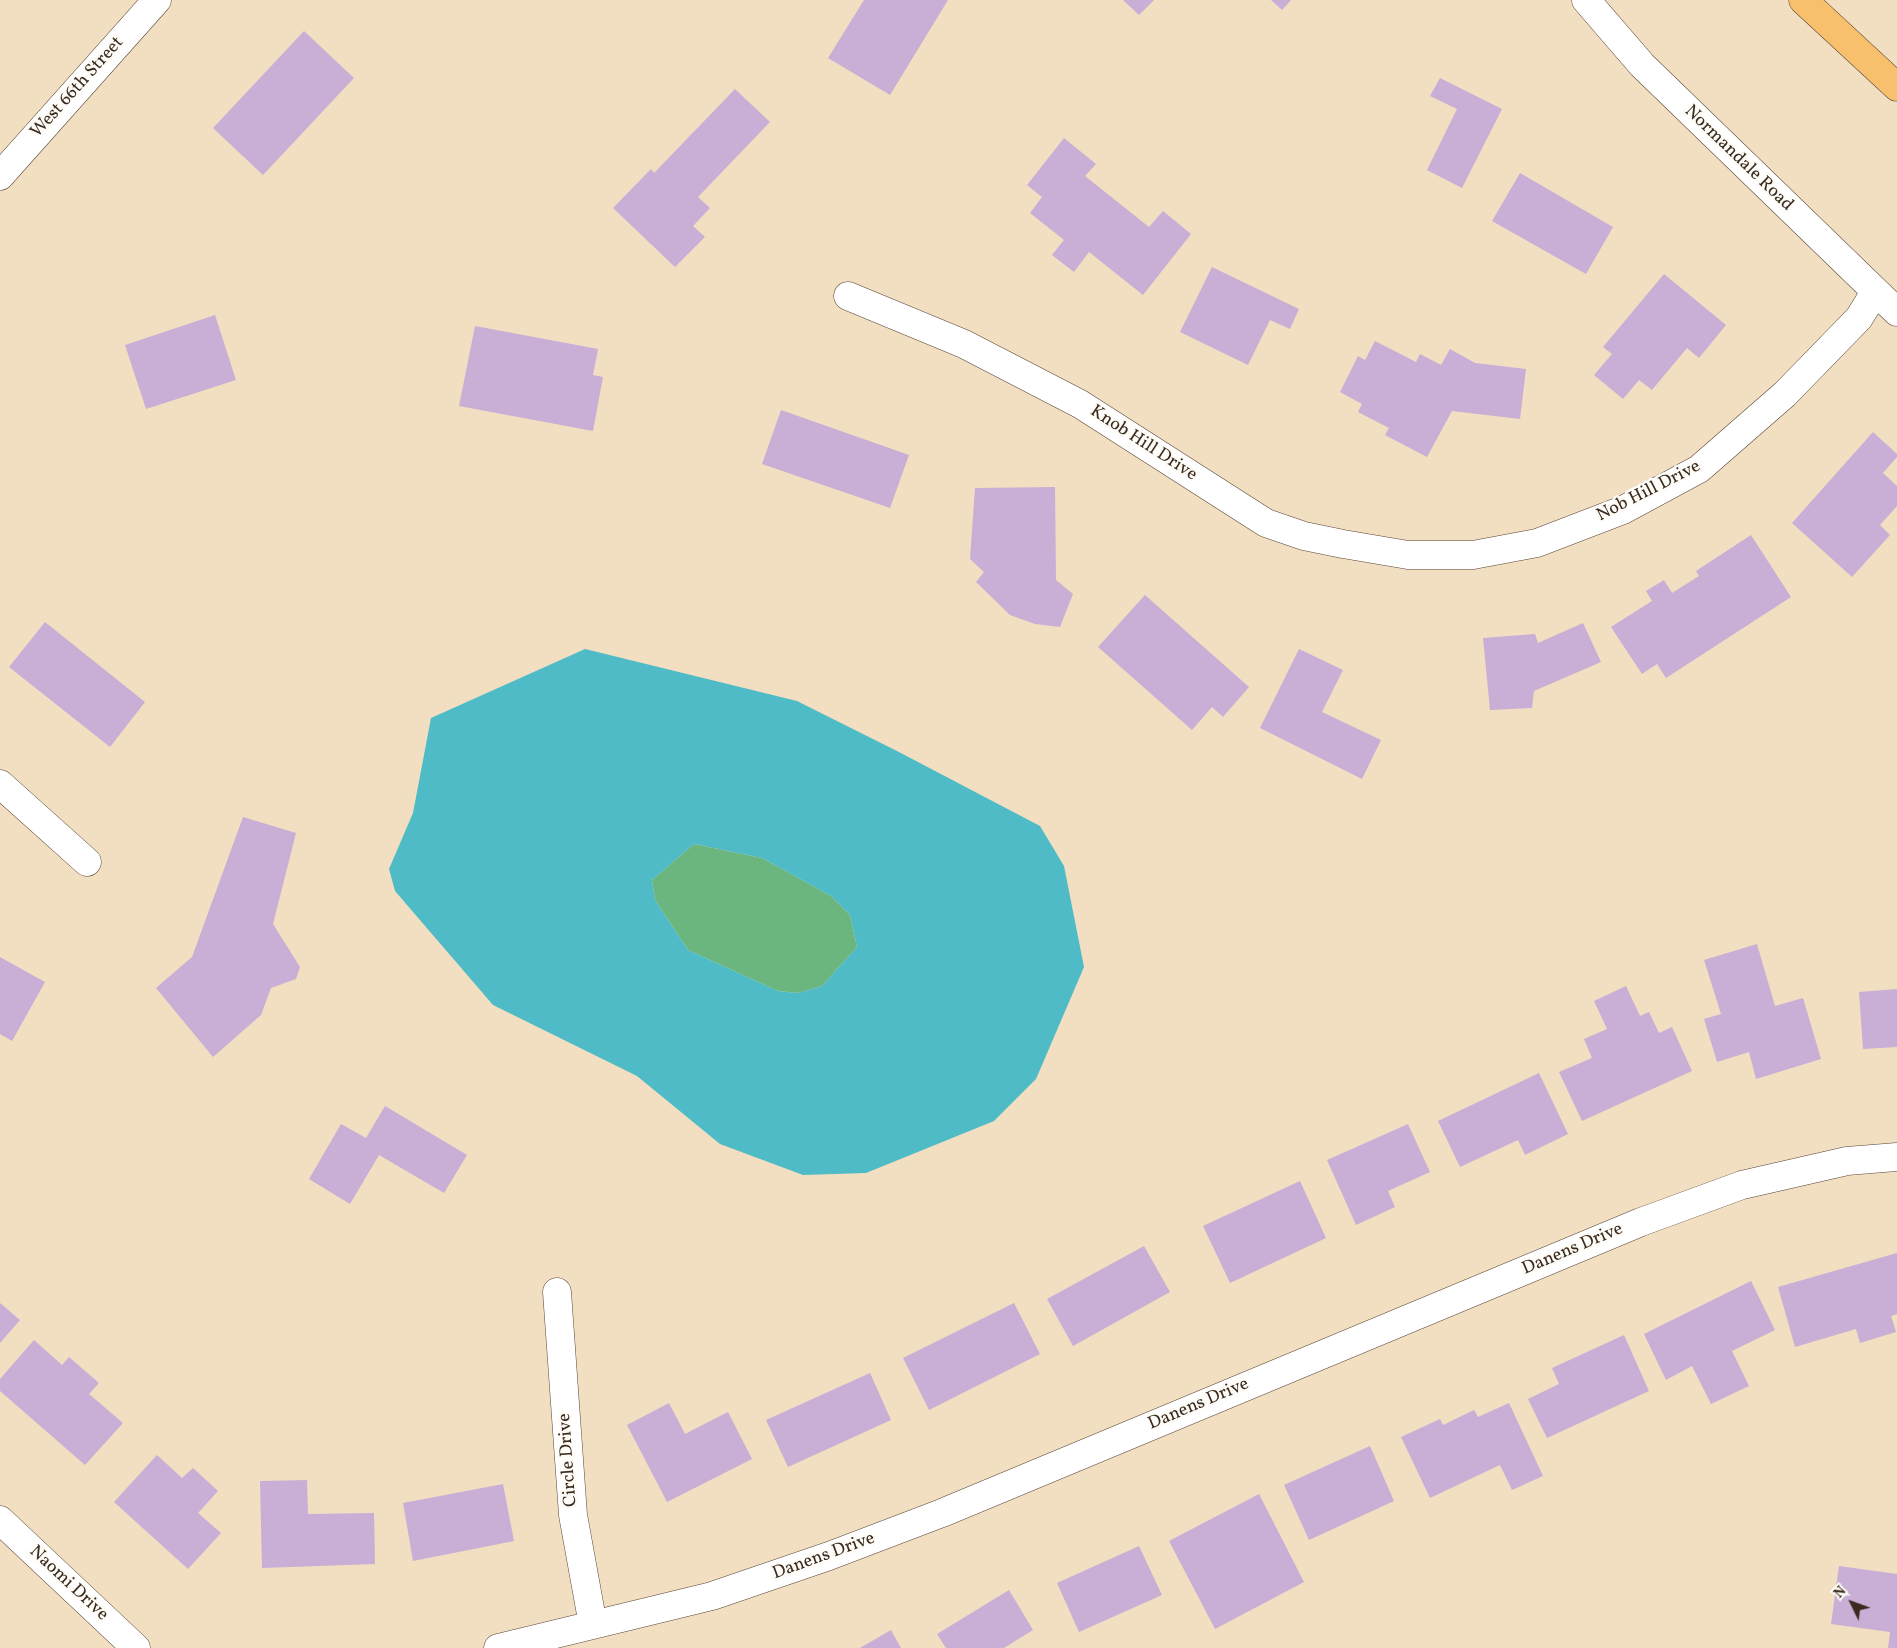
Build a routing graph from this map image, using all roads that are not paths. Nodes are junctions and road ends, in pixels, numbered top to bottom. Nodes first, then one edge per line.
1 (157, 0) edge
2 (1586, 0) edge
3 (1803, 0) edge
4 (1897, 87) edge
5 (0, 176) edge
6 (1875, 292) junction
7 (848, 296) dead end
8 (1897, 312) edge
9 (1446, 555) joint
10 (0, 784) edge
11 (87, 862) dead end
12 (1897, 1157) edge
13 (558, 1292) dead end
14 (0, 1520) edge
15 (593, 1626) junction
16 (136, 1648) edge
17 (498, 1648) edge

1 - 5 street, West 66th Street
2 - 6 street, Normandale Road
3 - 4 highway
6 - 8 street, Normandale Road
6 - 9 street, Nob Hill Drive
7 - 9 street, Knob Hill Drive
10 - 11 street
12 - 15 street, Danens Drive
13 - 15 street, Circle Drive
14 - 16 street, Naomi Drive
15 - 17 street, Danens Drive

